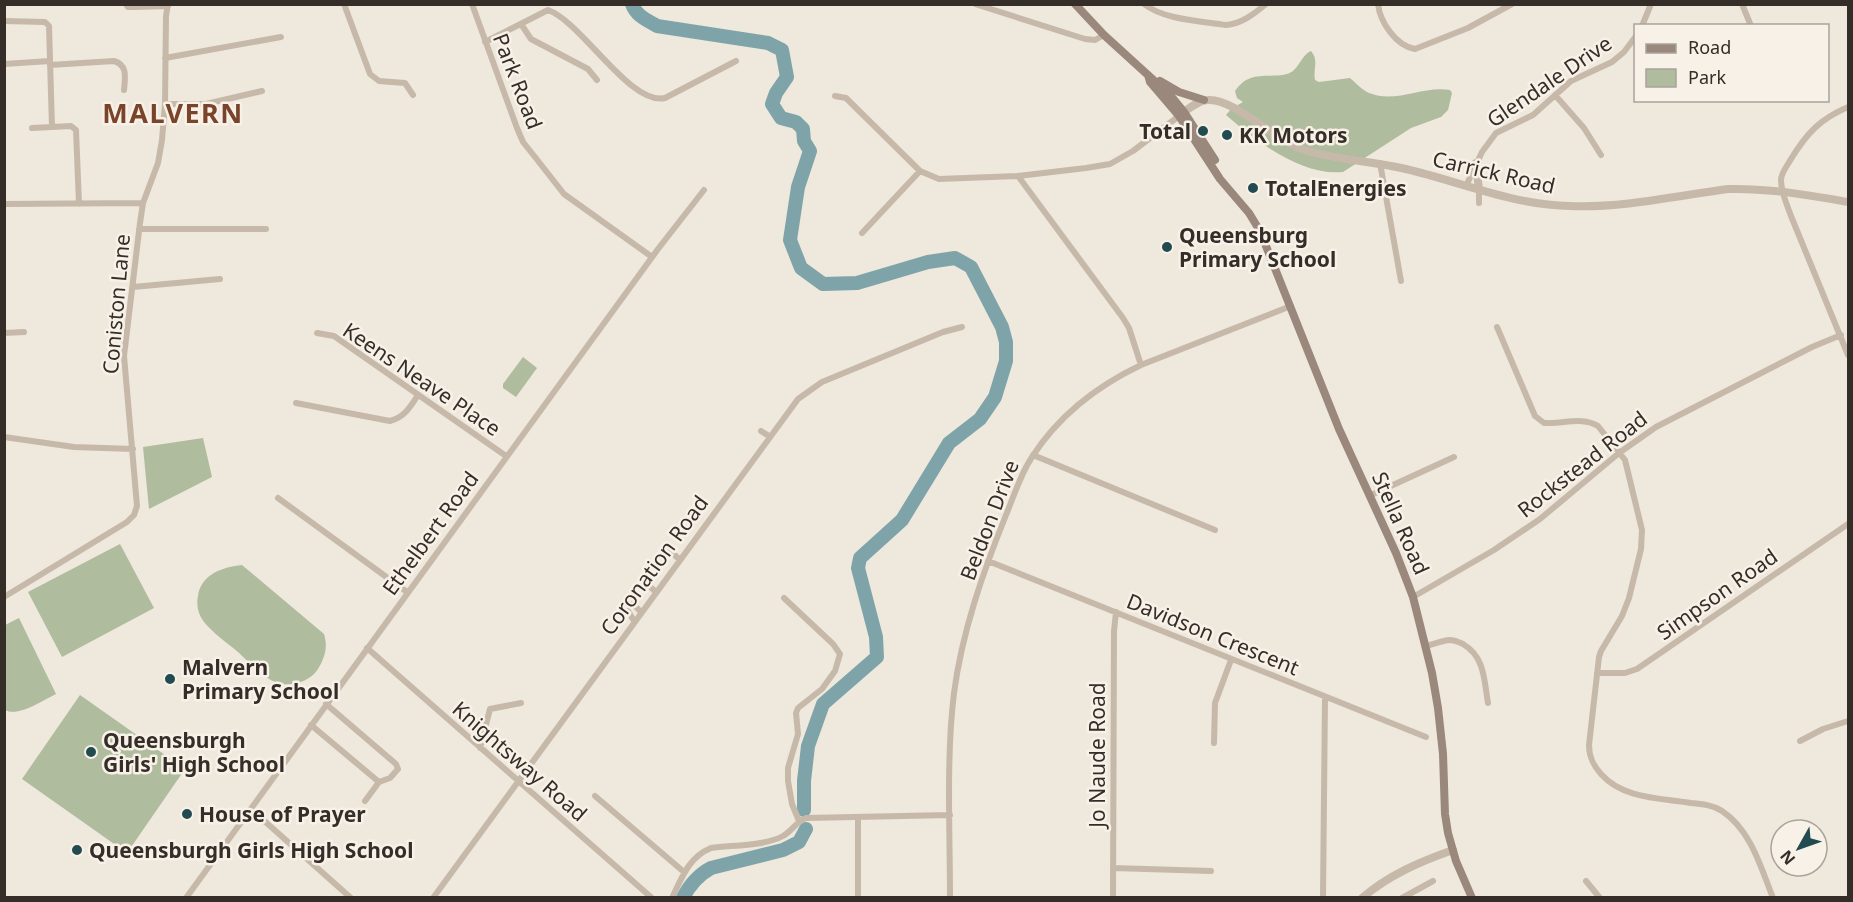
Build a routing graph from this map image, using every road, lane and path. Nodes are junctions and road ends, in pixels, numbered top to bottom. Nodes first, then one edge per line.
1 (126, 4) edge
2 (344, 4) edge
3 (472, 4) edge
4 (975, 4) edge
5 (1075, 4) edge
6 (1144, 4) edge
7 (1266, 4) edge
8 (1378, 4) edge
9 (1512, 4) edge
10 (1651, 4) edge
11 (1742, 4) edge
12 (168, 5) edge
13 (550, 7) edge
14 (4, 21) edge
15 (521, 24) junction
16 (1643, 24) edge
17 (1750, 24) edge
18 (1104, 35) junction
19 (281, 37) dead end
20 (1634, 37) edge
21 (485, 42) junction
22 (165, 58) junction
23 (736, 61) dead end
24 (50, 63) junction
25 (4, 64) edge
26 (1151, 77) junction
27 (597, 80) dead end
28 (124, 90) dead end
29 (262, 90) dead end
30 (413, 95) dead end
31 (1555, 95) junction
32 (835, 96) dead end
33 (1204, 100) junction
34 (165, 104) junction
35 (1848, 107) edge
36 (1181, 114) junction
37 (52, 127) junction
38 (32, 128) dead end
39 (1601, 155) dead end
40 (1476, 162) junction
41 (1380, 163) junction
42 (920, 171) junction
43 (1018, 176) junction
44 (1466, 186) junction
45 (704, 190) dead end
46 (1479, 190) junction
47 (1782, 191) junction
48 (1848, 202) edge
49 (143, 203) junction
50 (1479, 203) dead end
51 (4, 204) edge
52 (79, 204) junction
53 (266, 229) dead end
54 (139, 230) junction
55 (862, 233) dead end
56 (652, 257) junction
57 (220, 279) dead end
58 (1401, 281) dead end
59 (133, 287) junction
60 (1291, 306) junction
61 (962, 327) dead end
62 (1497, 327) dead end
63 (24, 332) dead end
64 (4, 333) edge
65 (317, 333) dead end
66 (1841, 334) junction
67 (1848, 355) edge
68 (1141, 365) junction
69 (418, 395) junction
70 (297, 403) dead end
71 (761, 431) dead end
72 (769, 436) junction
73 (4, 437) edge
74 (132, 449) junction
75 (1618, 453) junction
76 (506, 456) junction
77 (1033, 456) junction
78 (1454, 457) dead end
79 (1370, 496) junction
80 (278, 498) dead end
81 (1848, 524) edge
82 (1215, 530) dead end
83 (670, 550) dead end
84 (679, 559) junction
85 (988, 561) junction
86 (648, 585) dead end
87 (407, 592) junction
88 (656, 592) junction
89 (4, 597) edge
90 (1413, 597) junction
91 (784, 598) dead end
92 (633, 604) dead end
93 (628, 611) dead end
94 (641, 612) junction
95 (1116, 612) junction
96 (634, 621) junction
97 (1426, 646) junction
98 (367, 648) junction
99 (1231, 660) junction
100 (1597, 673) junction
101 (1325, 697) junction
102 (521, 703) dead end
103 (1488, 703) dead end
104 (326, 704) junction
105 (1848, 722) edge
106 (311, 725) junction
107 (1426, 737) dead end
108 (1800, 741) dead end
109 (1214, 743) dead end
110 (480, 748) junction
111 (379, 782) junction
112 (517, 782) junction
113 (595, 796) dead end
114 (365, 801) dead end
115 (250, 810) junction
116 (950, 815) junction
117 (858, 817) junction
118 (799, 821) junction
119 (1453, 850) junction
120 (1113, 868) junction
121 (1211, 871) dead end
122 (684, 872) junction
123 (1433, 881) dead end
124 (1586, 881) dead end
125 (186, 897) edge
126 (351, 897) edge
127 (433, 897) edge
128 (652, 897) edge
129 (672, 897) edge
130 (858, 897) edge
131 (950, 897) edge
132 (1113, 897) edge
133 (1323, 897) edge
134 (1362, 897) edge
135 (1402, 897) edge
136 (1472, 897) edge
137 (1599, 897) edge
138 (1773, 897) edge

1 - 12 street
2 - 30 street
3 - 21 street, Park Road
4 - 18 street
5 - 18 main road, Stella Road
6 - 7 street
8 - 9 street
10 - 16 street
11 - 17 street
12 - 22 street, Coniston Lane
13 - 15 street
13 - 23 street
14 - 24 street
15 - 21 street
15 - 27 street
18 - 26 main road, Stella Road
19 - 22 street
20 - 31 street, Glendale Drive
21 - 56 street, Park Road
22 - 34 street, Coniston Lane
24 - 25 street
24 - 28 street
24 - 37 street
26 - 33 main road
26 - 36 main road, Stella Road
29 - 34 street
31 - 39 street
31 - 40 street, Glendale Drive
32 - 42 street
33 - 36 street
33 - 41 street, Carrick Road
34 - 49 street, Coniston Lane
35 - 47 street
36 - 43 street
36 - 60 main road, Stella Road
37 - 38 street
37 - 52 street
40 - 44 street, Glendale Drive
40 - 46 street
41 - 44 street, Carrick Road
41 - 58 street
42 - 43 street
42 - 55 street
43 - 68 street
44 - 46 street, Carrick Road
45 - 56 street, Ethelbert Road
46 - 47 street, Carrick Road
46 - 50 street
47 - 48 street, Carrick Road
47 - 66 street
49 - 52 street
49 - 54 street, Coniston Lane
51 - 52 street
53 - 54 street
54 - 59 street, Coniston Lane
56 - 76 street, Ethelbert Road
57 - 59 street
59 - 74 street, Coniston Lane
60 - 68 street, Beldon Drive
60 - 79 main road, Stella Road
61 - 72 street, Coronation Road
62 - 75 street
63 - 64 street
65 - 69 street, Keens Neave Place
66 - 67 street
66 - 75 street, Rockstead Road
68 - 77 street, Beldon Drive
69 - 70 street
69 - 76 street, Keens Neave Place
71 - 72 street
72 - 84 street, Coronation Road
73 - 74 street
74 - 89 street, Coniston Lane
75 - 90 street, Rockstead Road
75 - 100 street
76 - 87 street, Ethelbert Road
77 - 82 street
77 - 85 street, Beldon Drive
78 - 79 street
79 - 90 main road, Stella Road
80 - 87 street
81 - 100 street, Simpson Road
83 - 84 street
84 - 88 street, Coronation Road
85 - 95 street, Davidson Crescent
85 - 116 street, Beldon Drive
86 - 88 street
87 - 98 street, Ethelbert Road
88 - 94 street, Coronation Road
90 - 97 main road, Stella Road
91 - 118 street
92 - 94 street
93 - 96 street
94 - 96 street, Coronation Road
95 - 99 street, Davidson Crescent
95 - 120 street, Jo Naude Road
96 - 112 street, Coronation Road
97 - 103 street
97 - 119 main road, Stella Road
98 - 104 street, Ethelbert Road
98 - 110 street, Knightsway Road
99 - 101 street, Davidson Crescent
99 - 109 street
100 - 138 street
101 - 107 street, Davidson Crescent
101 - 133 street
102 - 110 street
104 - 106 street, Ethelbert Road
104 - 111 street
105 - 108 street
106 - 111 street
106 - 115 street, Ethelbert Road
110 - 112 street, Knightsway Road
111 - 114 street
112 - 127 street, Coronation Road
112 - 128 street, Knightsway Road
113 - 122 street
115 - 125 street, Ethelbert Road
115 - 126 street
116 - 117 street
116 - 131 street, Beldon Drive
117 - 118 street
117 - 130 street
118 - 122 street
119 - 134 street
119 - 136 main road, Stella Road
120 - 121 street
120 - 132 street, Jo Naude Road
122 - 129 street
123 - 135 street
124 - 137 street

